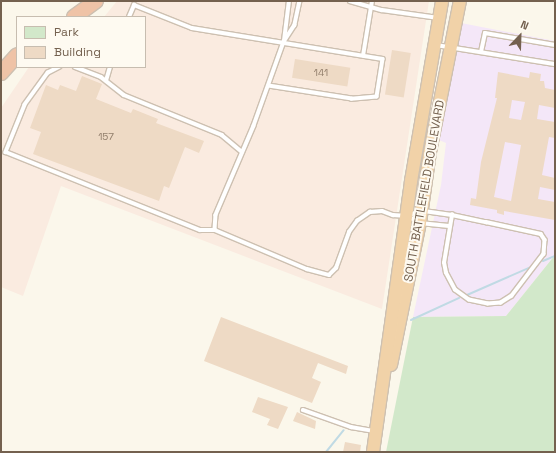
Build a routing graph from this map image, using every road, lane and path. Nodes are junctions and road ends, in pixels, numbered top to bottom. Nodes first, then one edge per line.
1 (96, 1) edge
2 (289, 1) edge
3 (300, 1) edge
4 (350, 1) edge
5 (372, 1) edge
6 (442, 1) edge
7 (460, 1) edge
8 (371, 7) junction
9 (75, 16) edge
10 (129, 16) edge
11 (439, 18) junction
12 (284, 42) junction
13 (434, 44) junction
14 (555, 45) edge
15 (452, 48) junction
16 (481, 52) junction
17 (16, 56) edge
18 (363, 56) junction
19 (555, 64) edge
20 (58, 68) edge
21 (77, 68) edge
22 (110, 68) edge
23 (1, 73) edge
24 (106, 81) junction
25 (269, 86) junction
26 (242, 152) junction
27 (422, 211) junction
28 (452, 215) junction
29 (407, 216) junction
30 (420, 223) junction
31 (449, 226) junction
32 (215, 230) junction
33 (384, 379) junction
34 (303, 410) dead end
35 (376, 432) junction
36 (373, 452) edge

1 - 9 highway
2 - 12 lane
3 - 12 lane
4 - 8 lane
5 - 8 lane
6 - 11 highway, SOUTH BATTLEFIELD BOULEVARD
7 - 15 highway, SOUTH BATTLEFIELD BOULEVARD
8 - 11 lane
8 - 18 lane
10 - 12 lane
11 - 13 highway, SOUTH BATTLEFIELD BOULEVARD
12 - 18 lane
12 - 25 lane
13 - 15 lane
13 - 29 highway, SOUTH BATTLEFIELD BOULEVARD
14 - 16 lane
15 - 16 lane
15 - 27 highway, SOUTH BATTLEFIELD BOULEVARD
16 - 19 lane
17 - 23 highway
18 - 25 lane
20 - 32 lane
21 - 24 lane
22 - 24 lane
24 - 26 lane
25 - 26 lane
26 - 32 lane
27 - 28 lane
27 - 29 lane
27 - 30 highway, SOUTH BATTLEFIELD BOULEVARD
28 - 31 lane
28 - 31 lane
29 - 30 lane
29 - 32 lane
29 - 33 highway, SOUTH BATTLEFIELD BOULEVARD
30 - 31 lane
30 - 33 highway, SOUTH BATTLEFIELD BOULEVARD
33 - 35 highway, SOUTH BATTLEFIELD BOULEVARD
34 - 35 lane
35 - 36 highway, SOUTH BATTLEFIELD BOULEVARD

